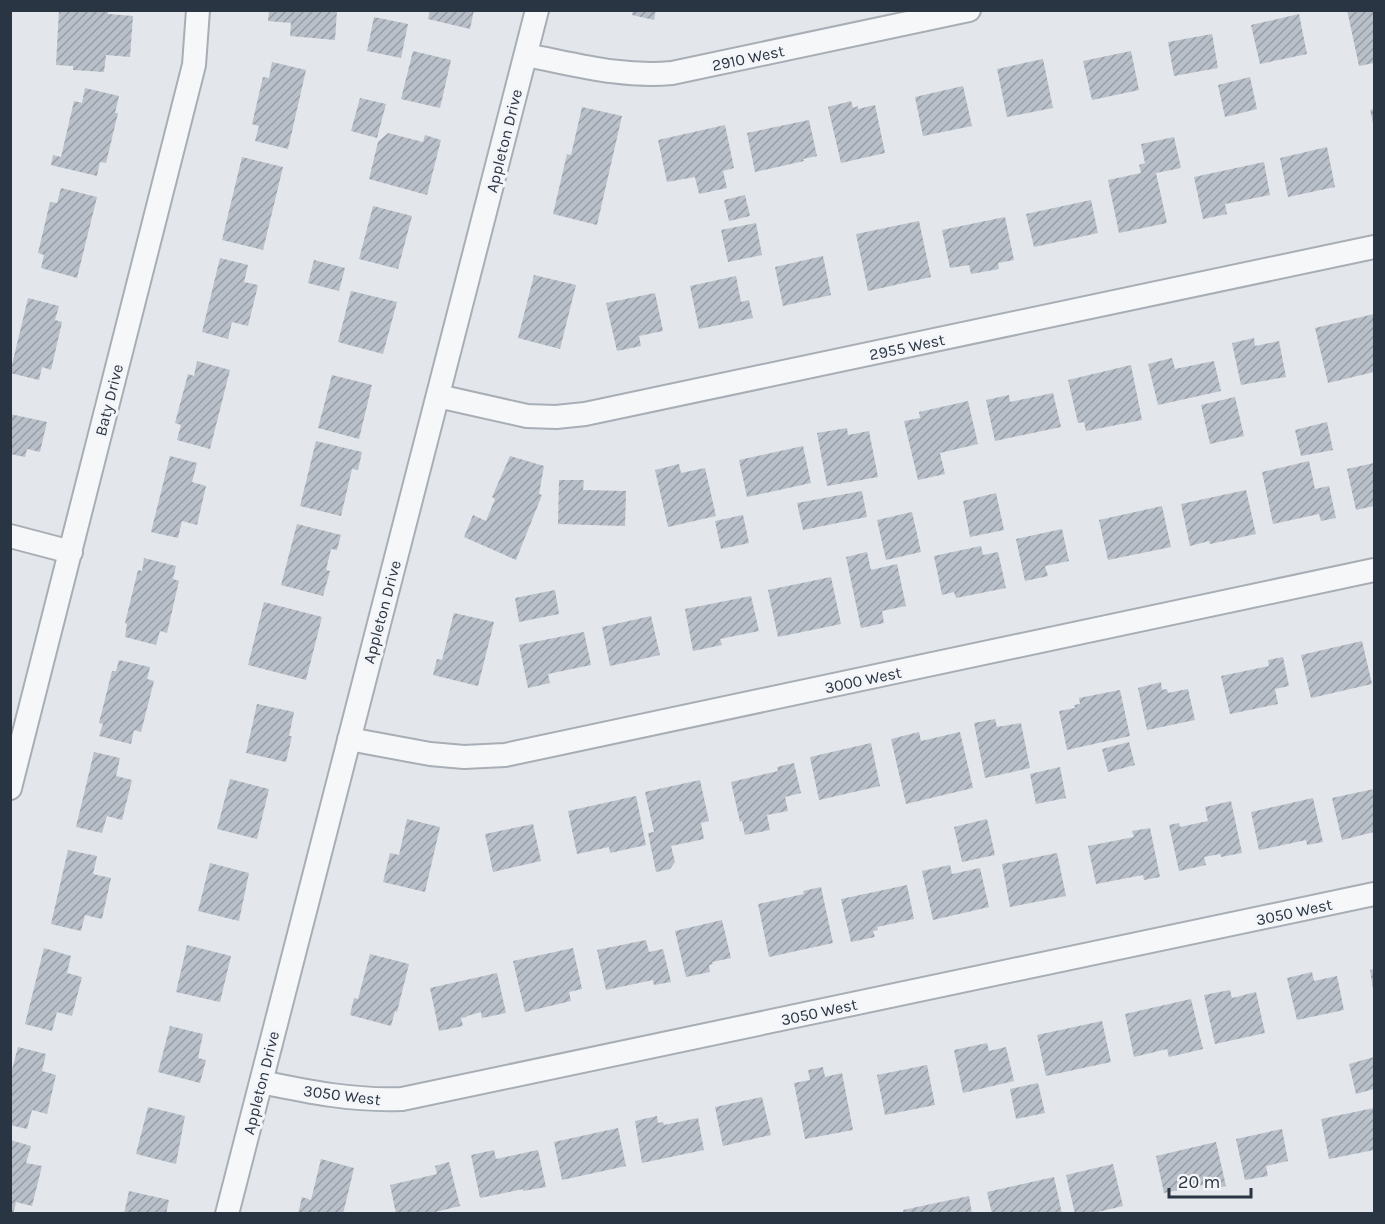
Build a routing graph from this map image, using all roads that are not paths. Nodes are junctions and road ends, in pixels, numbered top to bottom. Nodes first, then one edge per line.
1 (198, 10) edge
2 (537, 10) edge
3 (969, 10) edge
4 (526, 55) junction
5 (1374, 247) edge
6 (438, 396) junction
7 (10, 536) edge
8 (71, 552) junction
9 (1374, 570) edge
10 (349, 739) junction
11 (10, 788) edge
12 (1374, 894) edge
13 (261, 1082) junction
14 (227, 1214) edge

1 - 8 street, Baty Drive
2 - 4 street, Appleton Drive
3 - 4 street, 2910 West
4 - 6 street, Appleton Drive
5 - 6 street, 2955 West
6 - 10 street, Appleton Drive
7 - 8 street
8 - 11 street, Baty Drive
9 - 10 street, 3000 West
10 - 13 street, Appleton Drive
12 - 13 street, 3050 West
13 - 14 street, Appleton Drive

